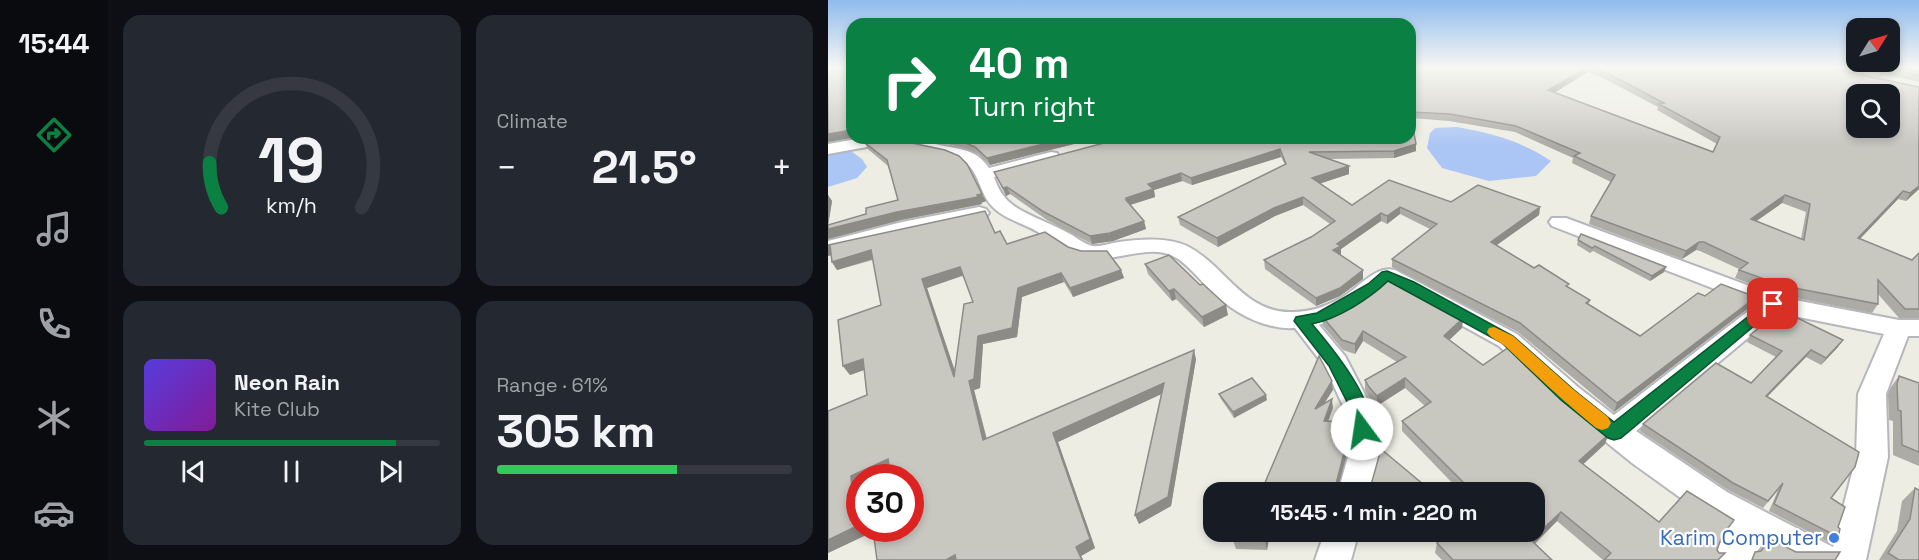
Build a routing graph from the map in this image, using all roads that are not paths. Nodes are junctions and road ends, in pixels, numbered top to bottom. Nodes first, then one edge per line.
1 (855, 144) edge
2 (918, 144) edge
3 (828, 149) edge
4 (1069, 153) edge
5 (984, 174) junction
6 (1004, 208) junction
7 (1559, 222) dead end
8 (828, 248) edge
9 (1773, 304) junction
10 (1302, 321) junction
11 (1909, 328) edge
12 (1614, 432) junction
13 (1357, 482) edge
14 (1755, 525) junction
15 (1339, 542) edge
16 (1333, 560) edge
17 (1730, 560) edge
18 (1821, 560) edge
19 (1848, 560) edge

1 - 3 street
2 - 5 street
4 - 5 street
5 - 6 street
6 - 8 street
6 - 10 street
7 - 9 street
9 - 11 street
9 - 12 street
10 - 12 street
10 - 13 street
11 - 19 street
12 - 14 street
14 - 17 street
14 - 18 street
15 - 16 street

